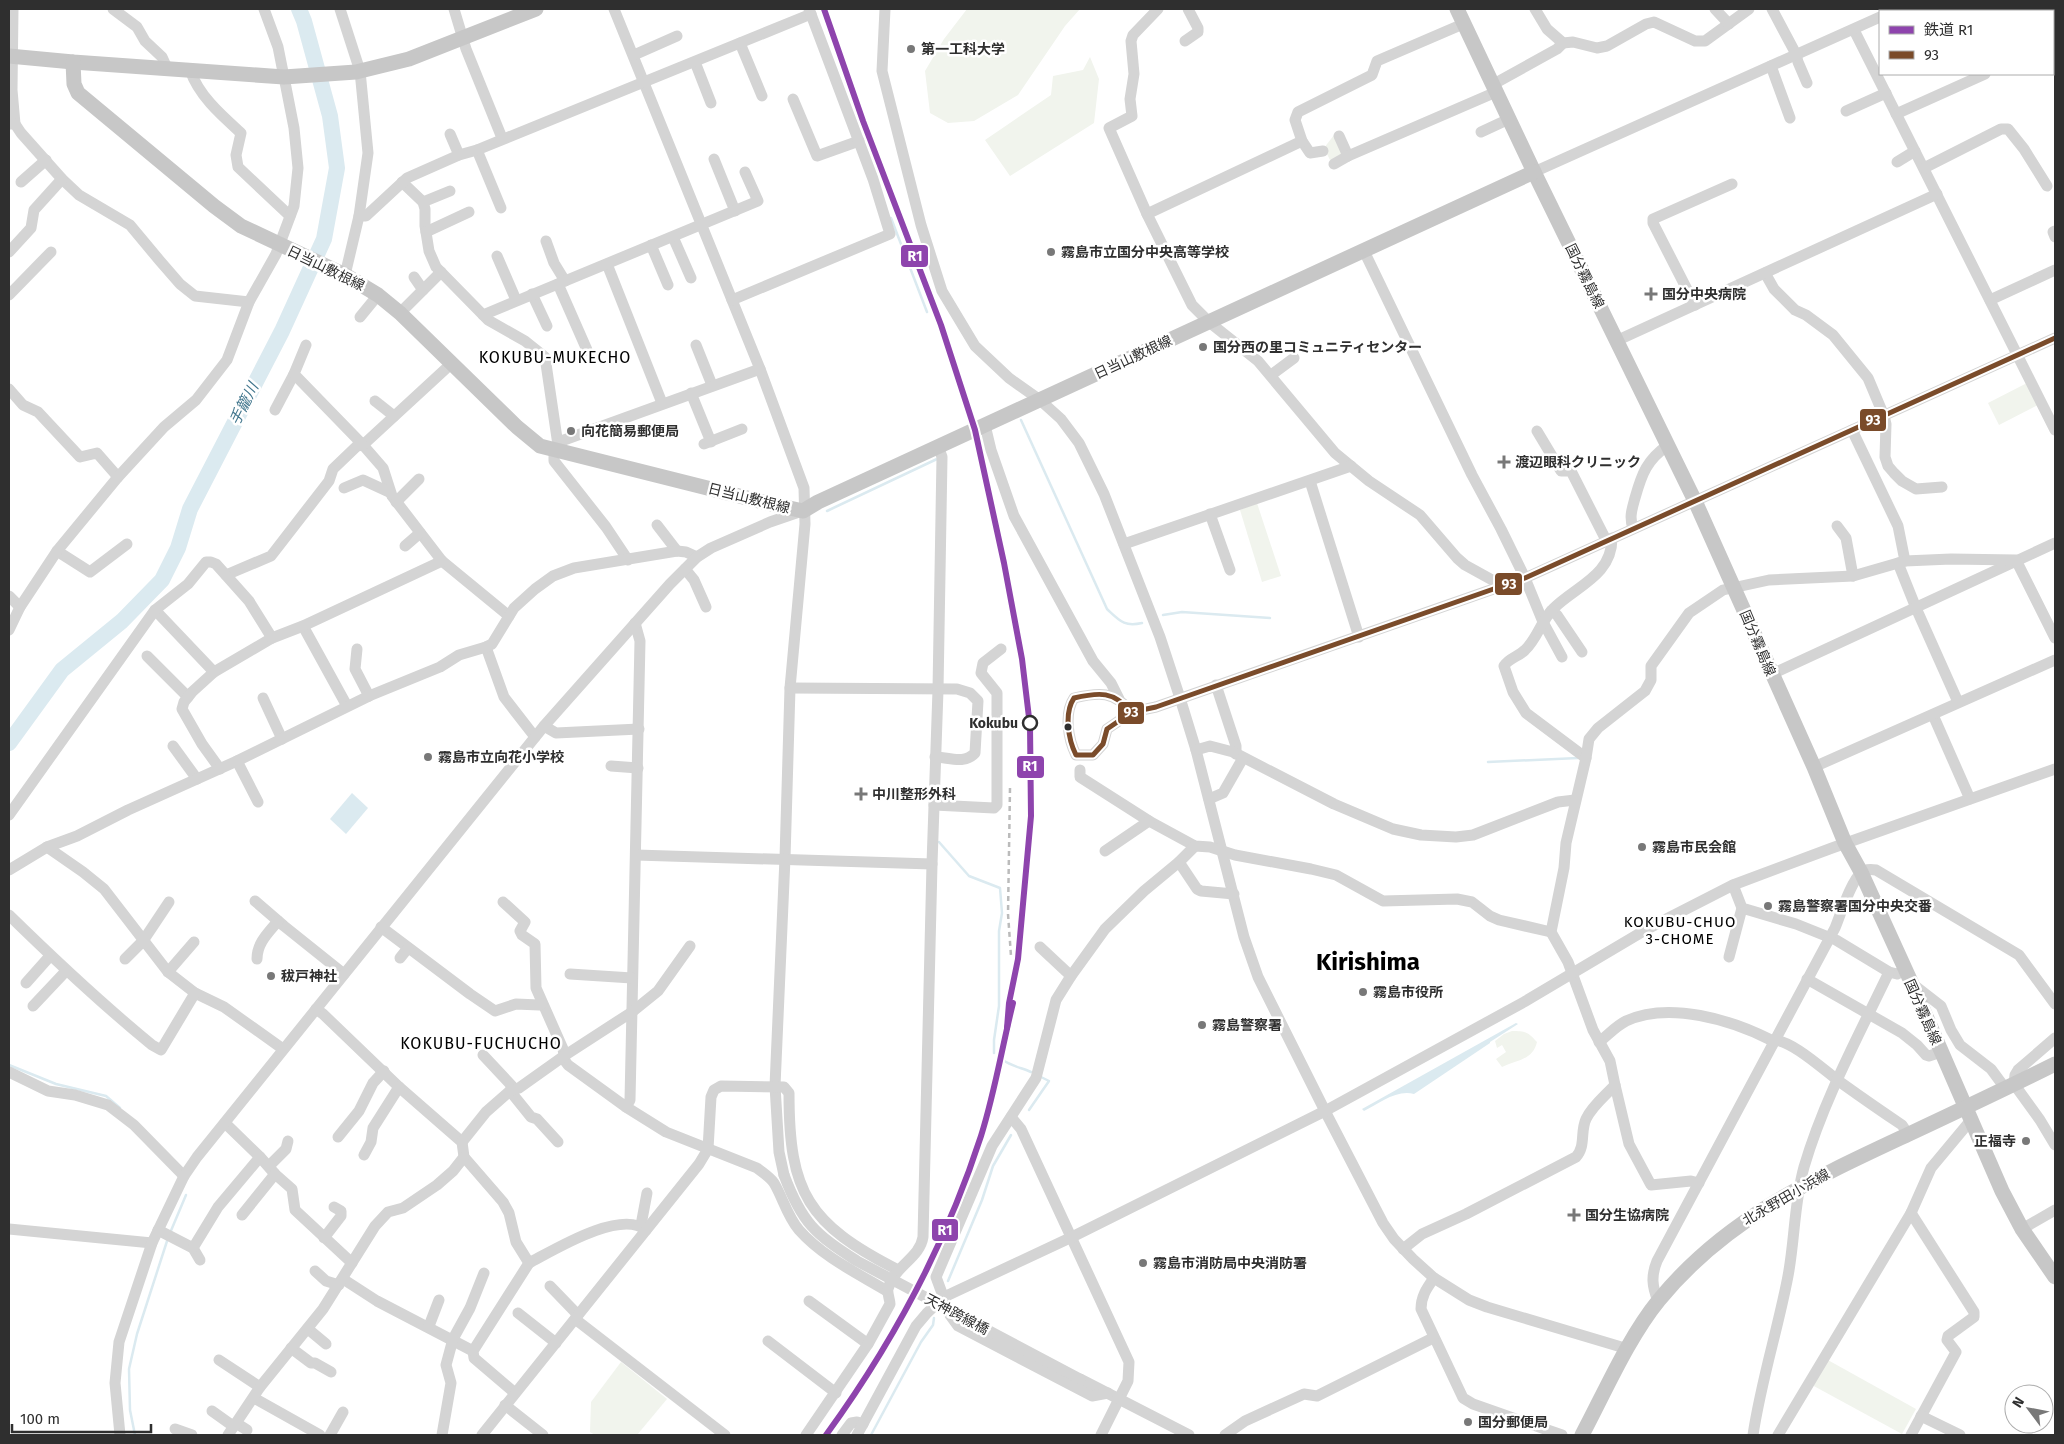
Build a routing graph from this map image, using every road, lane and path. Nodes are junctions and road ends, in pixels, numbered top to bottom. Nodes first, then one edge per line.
1 (13, 9) edge
2 (112, 9) edge
3 (264, 9) edge
4 (340, 9) edge
5 (454, 9) edge
6 (536, 9) edge
7 (614, 9) edge
8 (885, 9) edge
9 (1158, 9) edge
10 (1188, 9) edge
11 (1535, 9) edge
12 (1715, 9) edge
13 (1749, 9) edge
14 (1772, 9) edge
15 (810, 11) edge
16 (1460, 13) edge
17 (1879, 18) edge
18 (1729, 24) junction
19 (1854, 30) junction
20 (677, 36) dead end
21 (463, 37) junction
22 (1185, 41) dead end
23 (740, 43) junction
24 (1567, 43) junction
25 (1796, 54) junction
26 (634, 55) junction
27 (11, 56) edge
28 (73, 62) junction
29 (695, 62) junction
30 (1771, 66) junction
31 (167, 68) junction
32 (190, 70) junction
33 (358, 72) junction
34 (1983, 75) edge
35 (286, 77) junction
36 (644, 82) junction
37 (1807, 83) dead end
38 (1494, 89) junction
39 (1886, 93) junction
40 (762, 96) dead end
41 (793, 99) dead end
42 (712, 103) dead end
43 (1846, 111) dead end
44 (1896, 114) junction
45 (1790, 118) dead end
46 (1508, 119) junction
47 (12, 124) edge
48 (1481, 132) dead end
49 (450, 134) dead end
50 (1339, 136) dead end
51 (502, 138) junction
52 (1302, 140) junction
53 (859, 141) junction
54 (477, 150) junction
55 (1322, 150) dead end
56 (1916, 152) junction
57 (459, 155) junction
58 (1348, 156) junction
59 (714, 159) dead end
60 (46, 160) junction
61 (1897, 162) dead end
62 (1334, 164) dead end
63 (1924, 168) junction
64 (745, 172) dead end
65 (1534, 172) junction
66 (62, 179) junction
67 (21, 182) dead end
68 (402, 182) junction
69 (1732, 184) dead end
70 (2047, 186) dead end
71 (450, 191) dead end
72 (1937, 194) junction
73 (424, 202) junction
74 (502, 208) dead end
75 (735, 211) junction
76 (469, 212) dead end
77 (1147, 214) junction
78 (290, 216) junction
79 (359, 216) junction
80 (702, 225) junction
81 (2055, 231) edge
82 (426, 232) junction
83 (673, 237) junction
84 (2055, 237) edge
85 (546, 240) dead end
86 (651, 246) junction
87 (283, 247) junction
88 (1364, 251) junction
89 (9, 252) edge
90 (52, 252) dead end
91 (497, 256) dead end
92 (606, 264) junction
93 (2055, 270) edge
94 (441, 272) junction
95 (1765, 273) junction
96 (343, 274) junction
97 (414, 277) dead end
98 (691, 278) dead end
99 (561, 282) junction
100 (668, 286) dead end
101 (423, 290) junction
102 (532, 294) junction
103 (9, 295) edge
104 (378, 295) junction
105 (516, 300) junction
106 (732, 300) junction
107 (1990, 300) junction
108 (249, 302) junction
109 (1695, 305) junction
110 (400, 313) junction
111 (483, 315) junction
112 (360, 317) dead end
113 (1208, 322) junction
114 (547, 326) dead end
115 (2055, 338) edge
116 (1616, 341) junction
117 (306, 345) dead end
118 (696, 345) dead end
119 (587, 350) dead end
120 (2017, 354) junction
121 (1294, 358) dead end
122 (452, 363) junction
123 (760, 369) junction
124 (294, 374) junction
125 (1271, 375) junction
126 (712, 385) junction
127 (9, 389) edge
128 (691, 393) junction
129 (1040, 400) junction
130 (376, 401) dead end
131 (662, 403) junction
132 (275, 410) dead end
133 (394, 416) junction
134 (1884, 416) junction
135 (985, 425) junction
136 (742, 429) dead end
137 (1537, 430) dead end
138 (1852, 430) junction
139 (2055, 430) edge
140 (363, 445) junction
141 (1668, 445) junction
142 (938, 446) junction
143 (555, 450) junction
144 (1351, 466) junction
145 (118, 477) junction
146 (420, 479) dead end
147 (1310, 481) junction
148 (1942, 487) dead end
149 (344, 488) dead end
150 (389, 492) junction
151 (1695, 500) junction
152 (396, 502) junction
153 (803, 511) junction
154 (1210, 514) junction
155 (657, 525) dead end
156 (1837, 526) dead end
157 (1633, 528) junction
158 (420, 533) junction
159 (1609, 539) junction
160 (2055, 543) edge
161 (128, 544) dead end
162 (1124, 544) junction
163 (405, 546) dead end
164 (57, 551) junction
165 (677, 551) junction
166 (697, 557) junction
167 (442, 560) junction
168 (628, 560) junction
169 (2016, 560) junction
170 (1902, 562) junction
171 (685, 569) junction
172 (1230, 570) dead end
173 (226, 575) junction
174 (1853, 576) junction
175 (1525, 578) junction
176 (1734, 587) junction
177 (1498, 588) junction
178 (9, 596) edge
179 (20, 607) junction
180 (706, 607) dead end
181 (1916, 608) junction
182 (155, 610) junction
183 (1551, 612) junction
184 (509, 616) junction
185 (1543, 622) junction
186 (635, 623) junction
187 (303, 626) junction
188 (9, 630) edge
189 (1359, 637) junction
190 (272, 638) junction
191 (2055, 638) edge
192 (206, 647) dead end
193 (486, 647) junction
194 (1001, 648) dead end
195 (357, 649) dead end
196 (1582, 652) dead end
197 (197, 655) junction
198 (147, 656) dead end
199 (1562, 658) dead end
200 (2055, 660) edge
201 (214, 672) junction
202 (1772, 674) junction
203 (1216, 685) junction
204 (790, 688) junction
205 (938, 690) junction
206 (369, 696) junction
207 (188, 697) junction
208 (263, 698) dead end
209 (1180, 698) junction
210 (1120, 699) junction
211 (1958, 702) junction
212 (347, 706) junction
213 (1132, 712) junction
214 (1933, 715) junction
215 (544, 726) junction
216 (639, 729) junction
217 (535, 737) junction
218 (282, 739) junction
219 (173, 746) dead end
220 (1196, 750) junction
221 (1239, 756) junction
222 (935, 757) junction
223 (1586, 758) junction
224 (237, 761) junction
225 (611, 766) dead end
226 (1814, 767) junction
227 (638, 768) junction
228 (220, 769) junction
229 (2055, 769) edge
230 (1080, 770) dead end
231 (197, 779) junction
232 (1209, 799) junction
233 (1970, 799) junction
234 (1575, 800) junction
235 (258, 802) dead end
236 (934, 805) junction
237 (9, 814) edge
238 (1149, 822) junction
239 (1845, 843) junction
240 (1195, 846) junction
241 (47, 847) junction
242 (1105, 851) dead end
243 (1223, 851) junction
244 (636, 855) junction
245 (785, 858) junction
246 (1179, 862) junction
247 (932, 864) junction
248 (9, 870) edge
249 (1861, 872) junction
250 (1733, 885) junction
251 (1234, 894) junction
252 (255, 901) dead end
253 (169, 902) dead end
254 (503, 902) dead end
255 (1742, 908) junction
256 (9, 915) edge
257 (278, 921) junction
258 (381, 927) junction
259 (1551, 932) junction
260 (1829, 937) junction
261 (143, 941) junction
262 (194, 942) dead end
263 (690, 946) dead end
264 (1040, 947) dead end
265 (408, 948) junction
266 (50, 956) junction
267 (1729, 957) dead end
268 (400, 958) dead end
269 (125, 959) dead end
270 (257, 959) dead end
271 (1905, 970) junction
272 (66, 971) junction
273 (168, 972) junction
274 (1889, 972) junction
275 (1573, 973) junction
276 (344, 974) junction
277 (570, 974) dead end
278 (1071, 976) junction
279 (632, 978) junction
280 (1807, 978) junction
281 (26, 984) dead end
282 (1912, 984) junction
283 (195, 993) junction
284 (542, 1004) junction
285 (2055, 1004) edge
286 (33, 1006) dead end
287 (316, 1009) junction
288 (632, 1012) junction
289 (1870, 1013) junction
290 (2055, 1038) edge
291 (1775, 1040) junction
292 (1599, 1042) junction
293 (283, 1049) junction
294 (1941, 1052) junction
295 (482, 1055) dead end
296 (564, 1056) junction
297 (2055, 1064) edge
298 (384, 1071) junction
299 (9, 1072) edge
300 (1838, 1081) junction
301 (1615, 1085) junction
302 (775, 1086) junction
303 (2010, 1086) junction
304 (399, 1087) junction
305 (510, 1091) junction
306 (626, 1107) junction
307 (1324, 1111) junction
308 (1968, 1114) junction
309 (1011, 1117) junction
310 (225, 1123) junction
311 (1908, 1134) junction
312 (338, 1136) dead end
313 (288, 1141) dead end
314 (462, 1142) junction
315 (558, 1142) dead end
316 (2055, 1145) edge
317 (708, 1148) junction
318 (364, 1155) dead end
319 (464, 1156) junction
320 (268, 1166) junction
321 (184, 1176) junction
322 (1699, 1183) junction
323 (1799, 1187) junction
324 (647, 1193) dead end
325 (334, 1207) dead end
326 (2055, 1210) edge
327 (1911, 1213) junction
328 (242, 1215) dead end
329 (644, 1228) junction
330 (9, 1229) edge
331 (2022, 1229) junction
332 (163, 1233) junction
333 (1072, 1237) junction
334 (324, 1238) junction
335 (152, 1243) junction
336 (193, 1248) junction
337 (1403, 1249) junction
338 (200, 1260) dead end
339 (352, 1263) junction
340 (528, 1263) junction
341 (315, 1270) dead end
342 (898, 1270) junction
343 (484, 1273) dead end
344 (2055, 1277) edge
345 (1434, 1278) junction
346 (341, 1282) junction
347 (550, 1286) dead end
348 (887, 1291) junction
349 (944, 1297) junction
350 (439, 1300) dead end
351 (809, 1301) dead end
352 (1658, 1301) junction
353 (518, 1313) dead end
354 (576, 1317) junction
355 (429, 1326) junction
356 (308, 1329) junction
357 (1433, 1338) junction
358 (452, 1339) junction
359 (768, 1341) dead end
360 (556, 1343) junction
361 (326, 1344) dead end
362 (868, 1344) junction
363 (291, 1348) junction
364 (1628, 1349) junction
365 (473, 1350) junction
366 (220, 1360) dead end
367 (331, 1372) dead end
368 (260, 1387) junction
369 (836, 1392) junction
370 (515, 1393) junction
371 (1108, 1393) junction
372 (254, 1398) junction
373 (1120, 1400) junction
374 (505, 1405) junction
375 (212, 1411) dead end
376 (343, 1412) dead end
377 (1922, 1416) junction
378 (863, 1424) junction
379 (232, 1428) edge
380 (175, 1429) dead end
381 (247, 1430) dead end
382 (120, 1435) edge
383 (192, 1435) edge
384 (320, 1435) edge
385 (330, 1435) edge
386 (442, 1435) edge
387 (482, 1435) edge
388 (543, 1435) edge
389 (725, 1435) edge
390 (806, 1435) edge
391 (842, 1435) edge
392 (857, 1435) edge
393 (1101, 1435) edge
394 (1189, 1435) edge
395 (1225, 1435) edge
396 (1562, 1435) edge
397 (1582, 1435) edge
398 (1752, 1435) edge
399 (1778, 1435) edge
400 (1911, 1435) edge
401 (1960, 1435) edge

1 - 27 street
2 - 31 street
3 - 35 street
4 - 33 street
5 - 21 street
6 - 21 main road
7 - 26 street, 天神跨線橋
8 - 129 street
9 - 77 street
10 - 22 street
11 - 24 street
12 - 18 street
13 - 18 street
14 - 25 street
15 - 23 street
15 - 53 street
16 - 38 main road, 国分霧島線
16 - 52 street
17 - 19 street
18 - 24 street
19 - 25 street
19 - 39 street
20 - 26 street
21 - 33 main road
21 - 51 street
23 - 29 street
23 - 40 street
24 - 38 street
25 - 30 street
25 - 37 street
26 - 36 street, 天神跨線橋
27 - 28 main road
27 - 47 street
28 - 31 main road
28 - 87 main road, 日当山敷根線
29 - 36 street
29 - 42 street
30 - 45 street
30 - 65 street
31 - 32 main road
32 - 35 main road
32 - 78 street
33 - 35 main road
33 - 79 street
34 - 44 street
35 - 78 street
36 - 51 street
36 - 80 street, 天神跨線橋
38 - 46 main road, 国分霧島線
38 - 58 street
39 - 43 street
39 - 44 street
41 - 53 street
44 - 56 street
46 - 48 street
46 - 65 main road, 国分霧島線
47 - 60 street
49 - 57 street
50 - 58 street
51 - 54 street
52 - 55 street
52 - 77 street
53 - 106 street
54 - 57 street
54 - 74 street
56 - 61 street
56 - 63 street
57 - 68 street
58 - 62 street
59 - 75 street
60 - 66 street
60 - 67 street
63 - 70 street
63 - 72 street
64 - 75 street
65 - 88 main road, 日当山敷根線
65 - 116 main road, 国分霧島線
66 - 89 street
66 - 108 street
68 - 73 street
68 - 79 street
69 - 109 street
71 - 73 street
72 - 95 street
72 - 107 street
73 - 82 street
75 - 80 street
76 - 82 street
77 - 113 street
78 - 87 street
79 - 96 street
80 - 83 street
80 - 106 street, 天神跨線橋
81 - 84 street
82 - 94 street
83 - 86 street
83 - 98 street
85 - 99 street
86 - 92 street
86 - 100 street
87 - 96 main road, 日当山敷根線
87 - 108 street
88 - 113 main road, 日当山敷根線
88 - 175 street
90 - 103 street
91 - 105 street
92 - 99 street
92 - 131 street
93 - 107 street
94 - 101 street
94 - 111 street
95 - 109 street
95 - 134 street
96 - 104 main road, 日当山敷根線
97 - 101 street
99 - 102 street
99 - 119 street
101 - 110 street
102 - 105 street
102 - 114 street
104 - 110 main road, 日当山敷根線
104 - 112 street
105 - 111 street
106 - 123 street, 天神跨線橋
107 - 120 street
108 - 145 street
109 - 116 street
110 - 122 main road, 日当山敷根線
111 - 143 street
113 - 125 street
113 - 129 main road, 日当山敷根線
115 - 120 street
116 - 141 main road, 国分霧島線
117 - 124 street
118 - 126 street
120 - 134 street
120 - 139 street
121 - 125 street
122 - 133 street
122 - 143 main road, 日当山敷根線
123 - 126 street
123 - 153 street, 天神跨線橋
124 - 132 street
124 - 140 street
125 - 144 street
126 - 128 street
127 - 145 street
128 - 131 street
128 - 136 street
129 - 135 main road, 日当山敷根線
129 - 162 street
130 - 133 street
131 - 143 street
133 - 140 street
134 - 138 street
134 - 148 street
135 - 142 main road, 日当山敷根線
135 - 210 street
137 - 159 street
138 - 151 street
138 - 170 street
140 - 150 street
140 - 173 street
141 - 151 main road, 国分霧島線
141 - 157 street
142 - 153 main road, 日当山敷根線
142 - 205 street
143 - 153 main road, 日当山敷根線
143 - 168 street
144 - 147 street
144 - 177 street
145 - 164 street
146 - 152 street
147 - 154 street
147 - 189 street
149 - 150 street
150 - 152 street
151 - 157 street
151 - 176 main road, 国分霧島線
152 - 158 street
153 - 166 street
153 - 204 street, 天神跨線橋
154 - 162 street
154 - 172 street
155 - 165 street
156 - 174 street
157 - 159 street
158 - 163 street
158 - 167 street
159 - 175 street
159 - 183 street
160 - 169 street
161 - 164 street
162 - 209 street
164 - 179 street
165 - 166 street
165 - 168 street
166 - 171 street
167 - 184 street
167 - 187 street
168 - 184 street
169 - 170 street
169 - 181 street
169 - 191 street
170 - 174 street
170 - 181 street
171 - 180 street
171 - 186 street
173 - 182 street
173 - 190 street
174 - 176 street
175 - 177 street
175 - 185 street
176 - 202 main road, 国分霧島線
176 - 223 street
177 - 189 street
178 - 179 street
179 - 188 street
181 - 202 street
181 - 211 street
182 - 197 street
182 - 237 street
183 - 185 street
183 - 196 street
184 - 193 street
185 - 199 street
185 - 223 street
186 - 215 street
186 - 216 street
187 - 190 street
187 - 212 street
189 - 203 street
190 - 201 street
192 - 197 street
193 - 206 street
193 - 217 street
194 - 236 street
195 - 206 street
197 - 201 street
198 - 207 street
200 - 211 street
201 - 207 street
202 - 226 main road, 国分霧島線
203 - 209 street
203 - 221 street
204 - 205 street
204 - 245 street, 天神跨線橋
205 - 222 street
205 - 222 street
206 - 212 street
207 - 228 street
208 - 218 street
209 - 213 street
209 - 220 street
210 - 213 street
210 - 213 street
211 - 214 street
212 - 218 street
214 - 226 street
214 - 233 street
215 - 216 street
215 - 217 street
216 - 227 street
217 - 258 street
218 - 224 street
219 - 231 street
220 - 221 street
220 - 232 street
221 - 232 street
221 - 234 street
222 - 236 street
223 - 234 street
224 - 228 street
224 - 235 street
225 - 227 street
226 - 239 main road, 国分霧島線
227 - 244 street
228 - 231 street
229 - 233 street
230 - 238 street
231 - 241 street
232 - 243 street
233 - 239 street
234 - 259 street
236 - 247 street
238 - 240 street
238 - 242 street
239 - 249 main road, 国分霧島線
239 - 250 street
240 - 243 street
240 - 246 street
241 - 248 street
241 - 261 street
243 - 251 street
243 - 259 street
244 - 245 street
244 - 279 street
245 - 247 street
245 - 302 street, 天神跨線橋
246 - 251 street
246 - 278 street
247 - 342 street
249 - 260 street
249 - 271 main road, 国分霧島線
249 - 285 street
250 - 255 street
250 - 275 street
251 - 307 street
252 - 257 street
253 - 261 street
254 - 284 street
255 - 260 street
255 - 267 street
256 - 266 street
257 - 270 street
257 - 276 street
258 - 265 street
258 - 276 street
259 - 275 street
260 - 274 street
260 - 280 street
261 - 269 street
261 - 273 street
262 - 273 street
263 - 288 street
264 - 278 street
265 - 268 street
265 - 284 street
266 - 272 street
266 - 281 street
271 - 274 street
271 - 282 main road, 国分霧島線
272 - 283 street
272 - 286 street
273 - 283 street
274 - 289 street
275 - 292 street
275 - 307 street
276 - 287 street
277 - 279 street
278 - 309 street
279 - 288 street
280 - 289 street
280 - 291 street
282 - 294 main road, 国分霧島線
282 - 303 street
283 - 293 street
284 - 296 street
287 - 293 street
287 - 298 street
288 - 296 street
288 - 306 street
289 - 294 street
289 - 300 street
290 - 303 street
291 - 292 street
291 - 300 street
291 - 322 street
292 - 301 street
293 - 310 street
294 - 308 main road, 国分霧島線
295 - 305 street
296 - 305 street
296 - 306 street
297 - 303 main road
298 - 304 street
298 - 312 street
299 - 321 street
300 - 311 street
300 - 323 street
301 - 322 street
301 - 337 street
302 - 317 street
302 - 342 street
302 - 371 street, 天神跨線橋, bridge
303 - 308 main road
303 - 316 street
304 - 314 street
304 - 318 street
305 - 314 street
305 - 315 street
306 - 317 street
307 - 333 street
307 - 337 street
308 - 311 main road, 北永野田小浜線
308 - 327 street
308 - 331 main road, 国分霧島線
309 - 333 street
309 - 349 street
310 - 320 street
310 - 321 street
311 - 323 main road, 北永野田小浜線
313 - 320 street
314 - 319 street
317 - 329 street
317 - 348 street
319 - 339 street
319 - 340 street
320 - 328 street
320 - 334 street
320 - 336 street
321 - 332 street
322 - 352 street
323 - 352 main road, 北永野田小浜線
323 - 398 street
324 - 329 street
325 - 334 street
326 - 331 street
327 - 377 street
327 - 399 street
329 - 340 street
329 - 354 street
330 - 335 street
331 - 344 main road, 国分霧島線
332 - 335 street
332 - 336 street
333 - 349 street
333 - 373 street
334 - 339 street
335 - 382 street
336 - 338 street
337 - 345 street
339 - 346 street
340 - 365 street
341 - 346 street
342 - 348 street
343 - 358 street
345 - 357 street
345 - 364 street
346 - 355 street
346 - 356 street
347 - 354 street
348 - 362 street
349 - 371 street
349 - 378 street
350 - 355 street
351 - 362 street
352 - 364 main road, 北永野田小浜線
353 - 360 street
354 - 360 street
354 - 389 street
355 - 358 street
356 - 361 street
356 - 363 street
357 - 395 street
357 - 396 street
358 - 365 street
358 - 386 street
359 - 369 street
360 - 370 street
362 - 369 street
363 - 367 street
363 - 368 street
364 - 397 main road, 北永野田小浜線
365 - 370 street
366 - 368 street
368 - 372 street
369 - 390 street
370 - 374 street
371 - 373 street, 天神跨線橋
372 - 379 street
372 - 384 street
373 - 393 street
373 - 394 street, 天神跨線橋
374 - 387 street
374 - 388 street
375 - 379 street
376 - 385 street
377 - 400 street
377 - 401 street
378 - 391 street
378 - 392 street
379 - 381 street
380 - 383 street

